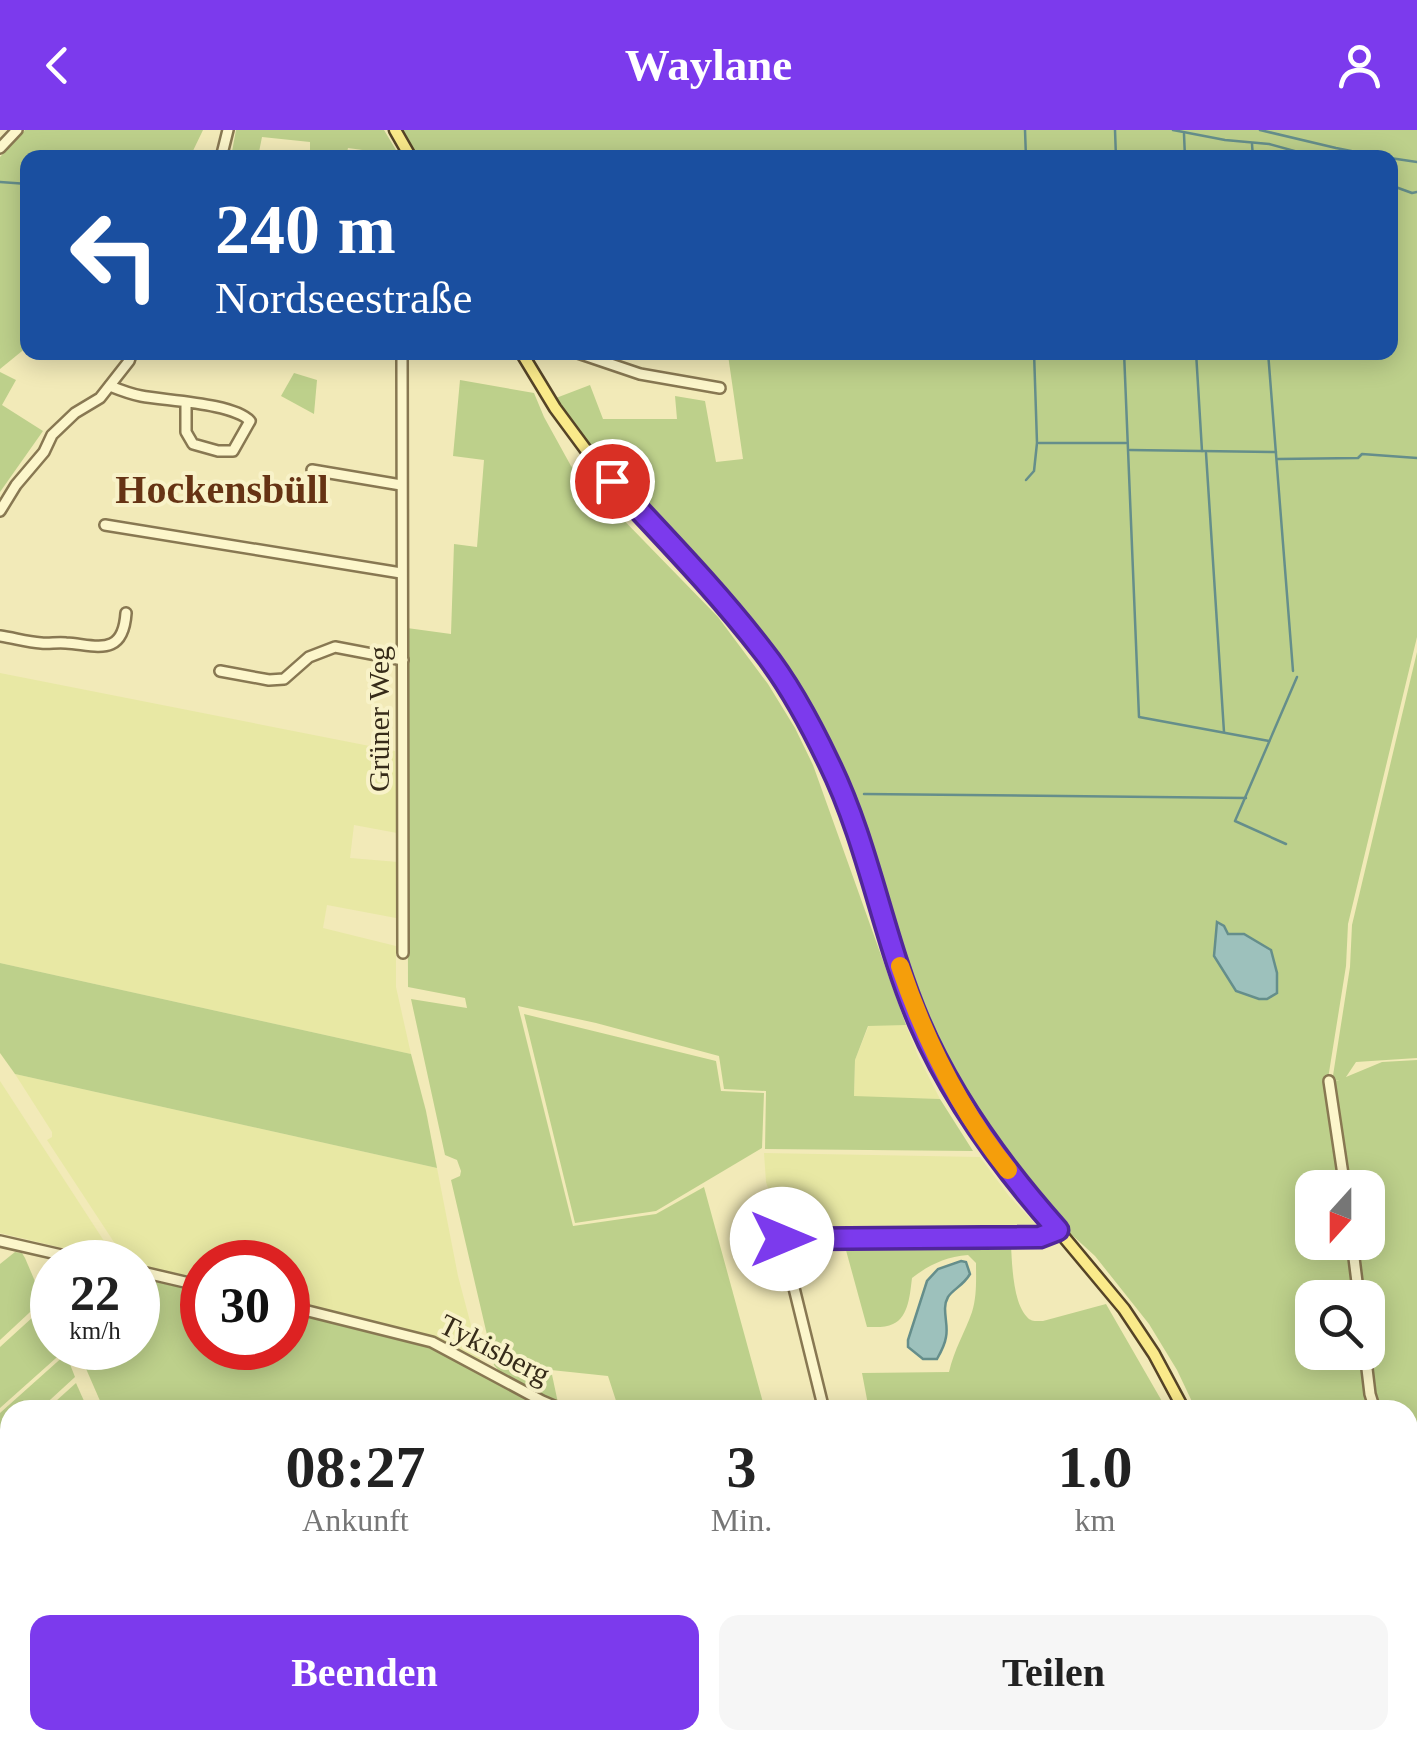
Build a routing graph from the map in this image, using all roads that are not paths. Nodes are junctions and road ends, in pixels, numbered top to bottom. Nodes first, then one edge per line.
1 (17, 130) edge
2 (0, 148) edge
3 (129, 360) edge
4 (402, 360) edge
5 (527, 360) edge
6 (599, 360) edge
7 (110, 386) junction
8 (720, 388) dead end
9 (186, 404) junction
10 (312, 470) dead end
11 (401, 485) junction
12 (0, 510) edge
13 (105, 525) dead end
14 (402, 572) junction
15 (126, 613) dead end
16 (0, 636) edge
17 (403, 660) junction
18 (220, 671) dead end
19 (403, 953) dead end
20 (1329, 1081) dead end
21 (1342, 1170) edge
22 (1058, 1230) junction
23 (0, 1242) edge
24 (30, 1249) edge
25 (310, 1312) edge
26 (1367, 1370) edge
27 (540, 1400) edge
28 (822, 1400) edge
29 (1178, 1400) edge
30 (1372, 1400) edge

1 - 2 street
3 - 7 street
4 - 11 street, Grüner Weg
5 - 22 main road
6 - 8 street
7 - 9 street
7 - 12 street
9 - 9 street
10 - 11 street
11 - 14 street, Grüner Weg
13 - 14 street
14 - 17 street, Grüner Weg
15 - 16 street
17 - 18 street
17 - 19 street, Grüner Weg
20 - 21 street
22 - 28 street
22 - 29 main road
23 - 24 street
25 - 27 street, Tykisberg
26 - 30 street

